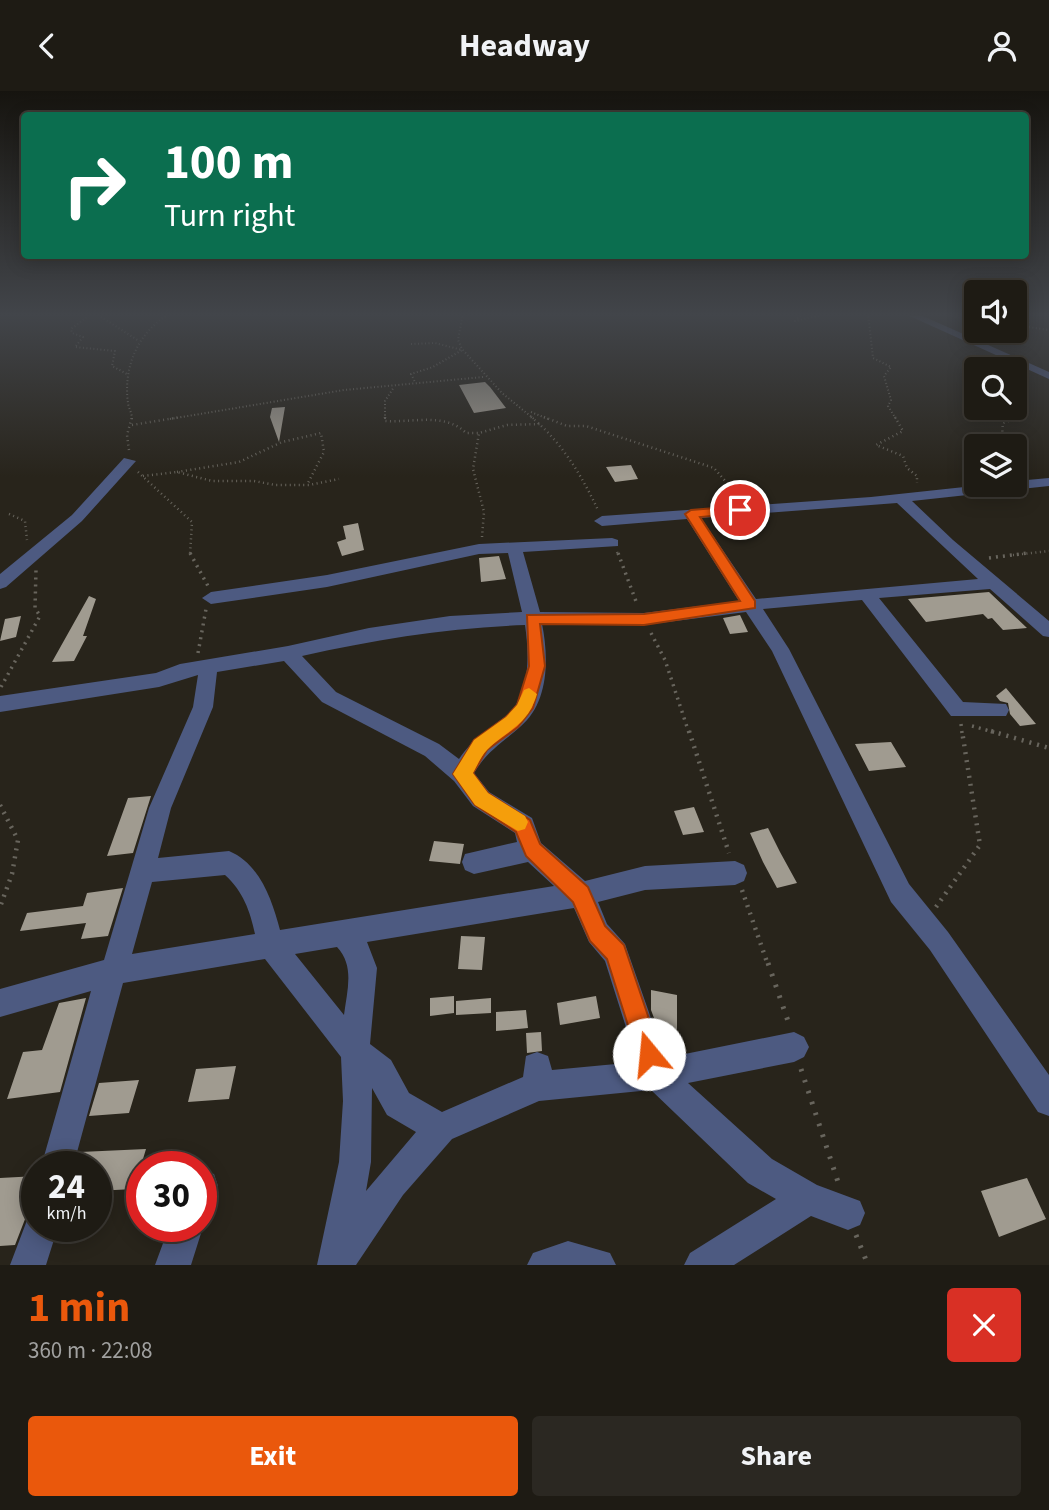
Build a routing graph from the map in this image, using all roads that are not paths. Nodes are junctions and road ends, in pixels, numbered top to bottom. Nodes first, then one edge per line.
1 (1031, 368) edge
2 (1049, 376) edge
3 (129, 461) road end
4 (1049, 482) edge
5 (901, 498) junction
6 (691, 514) junction
7 (602, 521) road end
8 (612, 543) road end
9 (514, 547) junction
10 (0, 583) edge
11 (994, 583) junction
12 (867, 595) junction
13 (211, 598) road end
14 (750, 605) junction
15 (532, 618) junction
16 (1049, 631) edge
17 (288, 653) junction
18 (208, 669) junction
19 (0, 704) edge
20 (999, 710) dead end
21 (462, 774) junction
22 (533, 850) junction
23 (474, 862) dead end
24 (141, 871) junction
25 (735, 873) road end
26 (581, 894) junction
27 (341, 933) junction
28 (271, 945) junction
29 (114, 971) junction
30 (0, 1003) edge
31 (794, 1047) road end
32 (355, 1052) junction
33 (656, 1075) junction
34 (1049, 1101) edge
35 (441, 1128) junction
36 (61, 1151) edge
37 (808, 1198) junction
38 (848, 1213) road end
39 (181, 1242) edge
40 (173, 1265) edge
41 (335, 1265) edge
42 (545, 1265) edge
43 (597, 1265) edge
44 (702, 1265) edge

1 - 2 street
3 - 10 street
4 - 5 street
5 - 6 street
5 - 11 street
6 - 7 street
6 - 14 street
8 - 9 street
9 - 13 street
9 - 15 street
11 - 12 street
11 - 16 street
12 - 14 street
12 - 20 street
14 - 15 street
14 - 34 street
15 - 17 street
15 - 21 street
17 - 18 street
17 - 21 street
18 - 19 street
18 - 24 street
21 - 22 street
22 - 23 street
22 - 26 street
24 - 28 street
24 - 29 street
25 - 26 street
26 - 27 street
26 - 33 street
27 - 28 street
27 - 32 street
28 - 29 street
28 - 32 street
29 - 30 street
29 - 36 street
31 - 33 street
32 - 35 street
32 - 41 street
33 - 35 street
33 - 37 street
35 - 41 street
37 - 38 street
37 - 44 street
39 - 40 street
42 - 43 street

